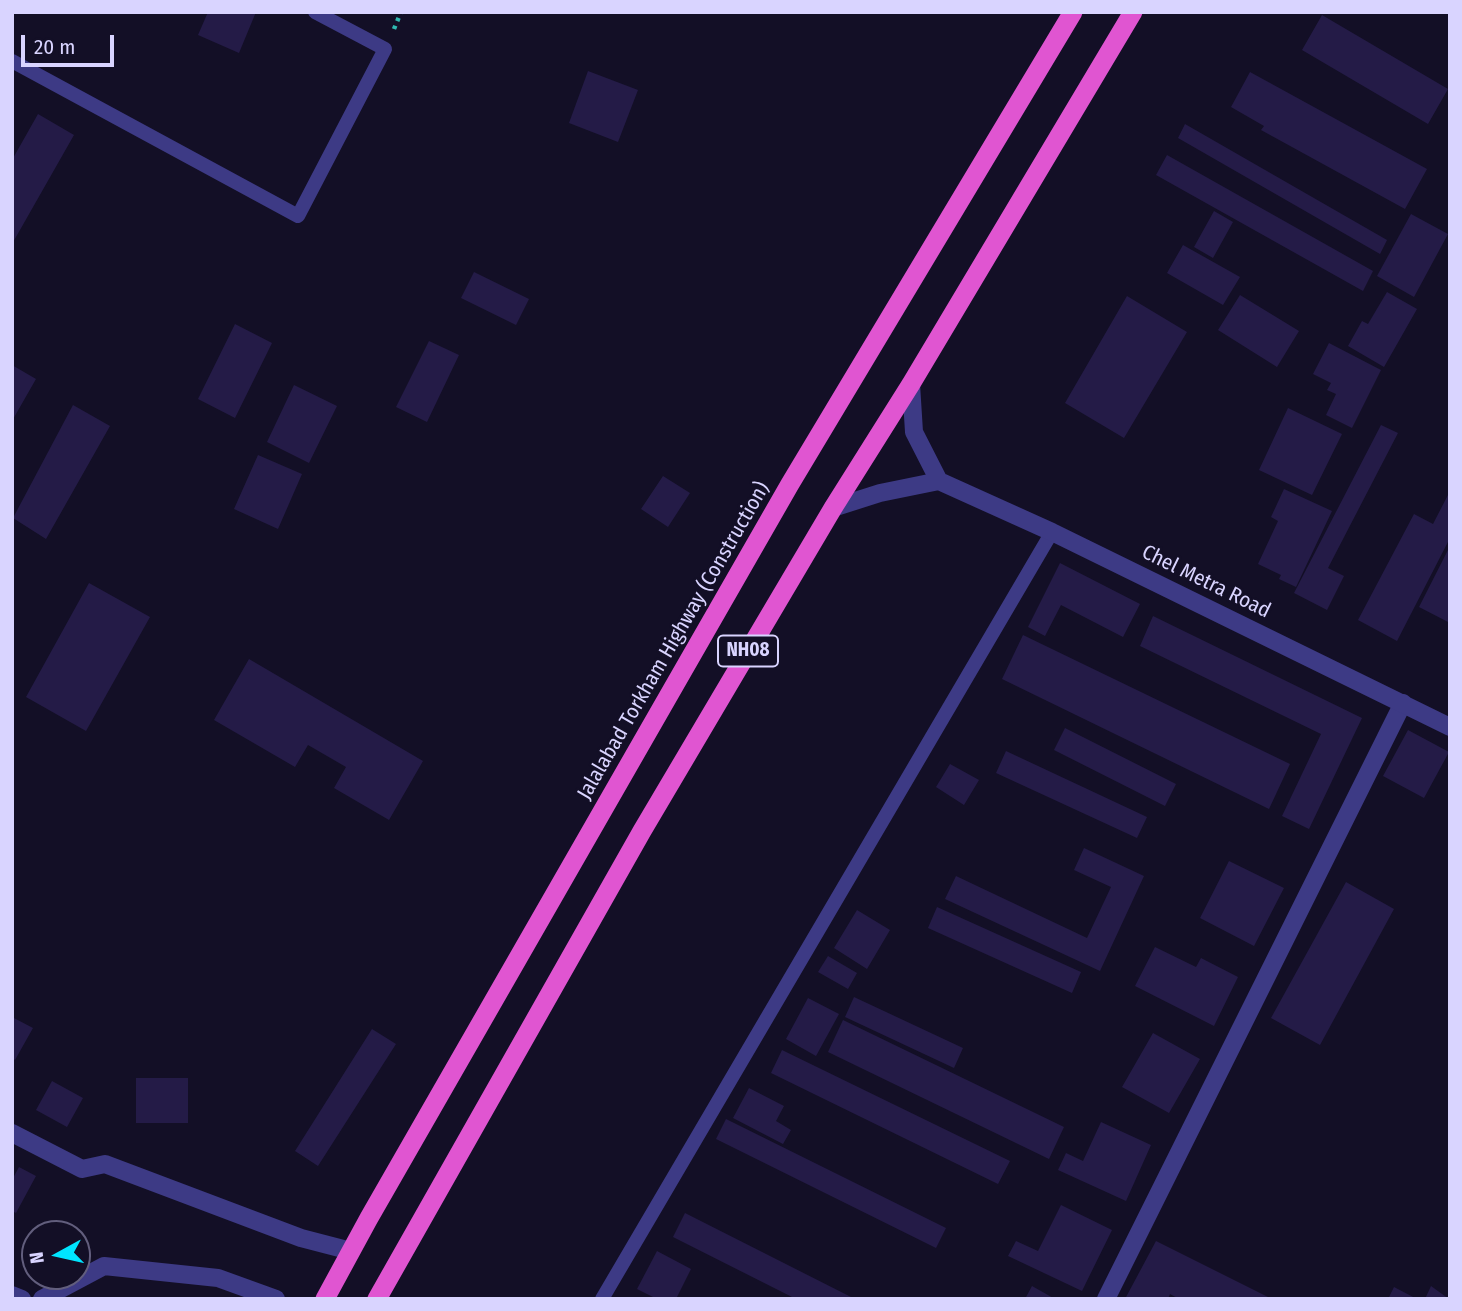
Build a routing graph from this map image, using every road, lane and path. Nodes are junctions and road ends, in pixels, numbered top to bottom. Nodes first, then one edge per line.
1 (315, 12) edge
2 (1073, 12) edge
3 (1133, 12) edge
4 (12, 61) edge
5 (911, 384) junction
6 (939, 481) junction
7 (833, 508) junction
8 (1052, 532) junction
9 (1403, 703) junction
10 (1450, 727) edge
11 (12, 1133) edge
12 (351, 1251) junction
13 (12, 1294) edge
14 (22, 1299) edge
15 (42, 1299) edge
16 (276, 1299) edge
17 (325, 1299) edge
18 (377, 1299) edge
19 (603, 1299) edge
20 (1107, 1299) edge

1 - 4 lane
2 - 12 highway, Jalalabad Torkham Highway (Construction) / NH08
3 - 5 highway, NH08
5 - 6 street
5 - 7 highway, NH08
6 - 7 street
6 - 8 street, Chel Metra Road
7 - 18 highway, NH08
8 - 9 street, Chel Metra Road
8 - 19 lane
9 - 10 street, Chel Metra Road
9 - 20 street
11 - 12 street
12 - 17 highway, Jalalabad Torkham Highway (Construction) / NH08
13 - 14 street
15 - 16 street

